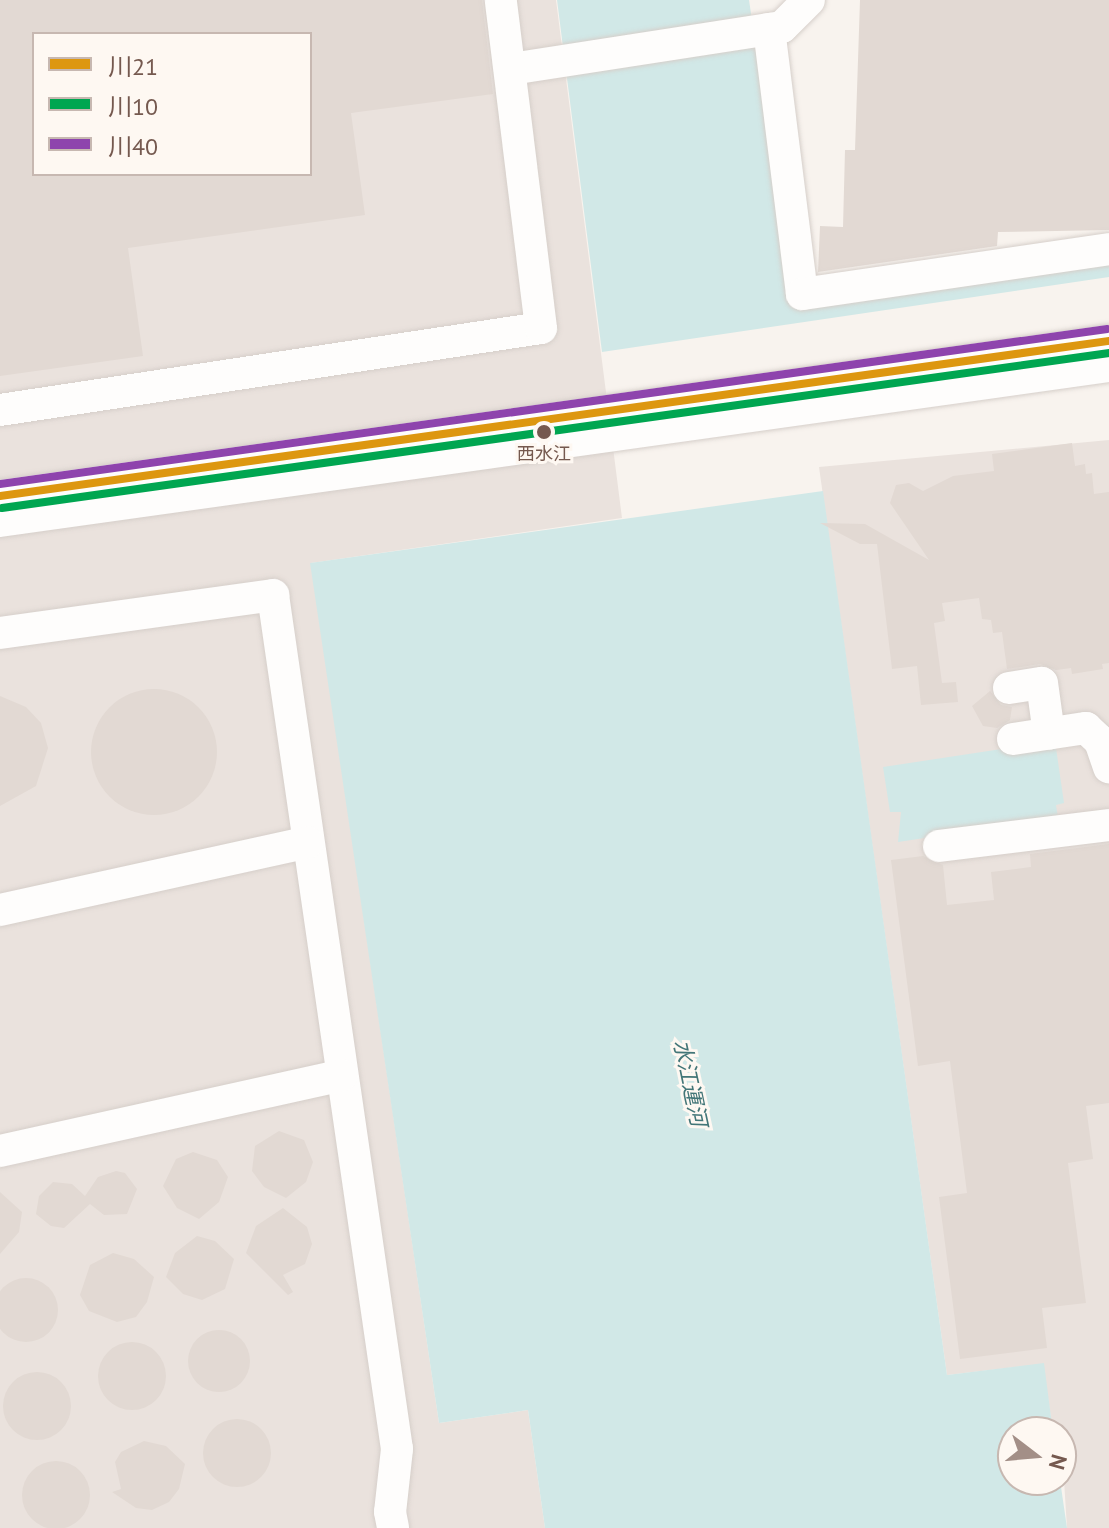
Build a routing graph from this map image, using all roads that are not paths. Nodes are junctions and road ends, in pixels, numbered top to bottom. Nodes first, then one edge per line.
1 (501, 0) edge
2 (809, 0) edge
3 (765, 30) junction
4 (522, 68) junction
5 (1109, 249) edge
6 (1109, 341) edge
7 (1109, 366) edge
8 (0, 410) edge
9 (0, 496) edge
10 (0, 521) edge
11 (0, 633) edge
12 (1009, 688) dead end
13 (1049, 734) junction
14 (1013, 739) dead end
15 (1109, 767) edge
16 (1109, 825) edge
17 (308, 842) junction
18 (939, 846) dead end
19 (0, 910) edge
20 (342, 1075) junction
21 (0, 1151) edge
22 (393, 1528) edge

1 - 4 street
2 - 3 street
3 - 4 street
3 - 5 street
4 - 8 street
6 - 9 street
7 - 10 street
11 - 17 street
12 - 13 street
13 - 14 street
13 - 15 street
16 - 18 street
17 - 19 street
17 - 20 street
20 - 21 street
20 - 22 street

